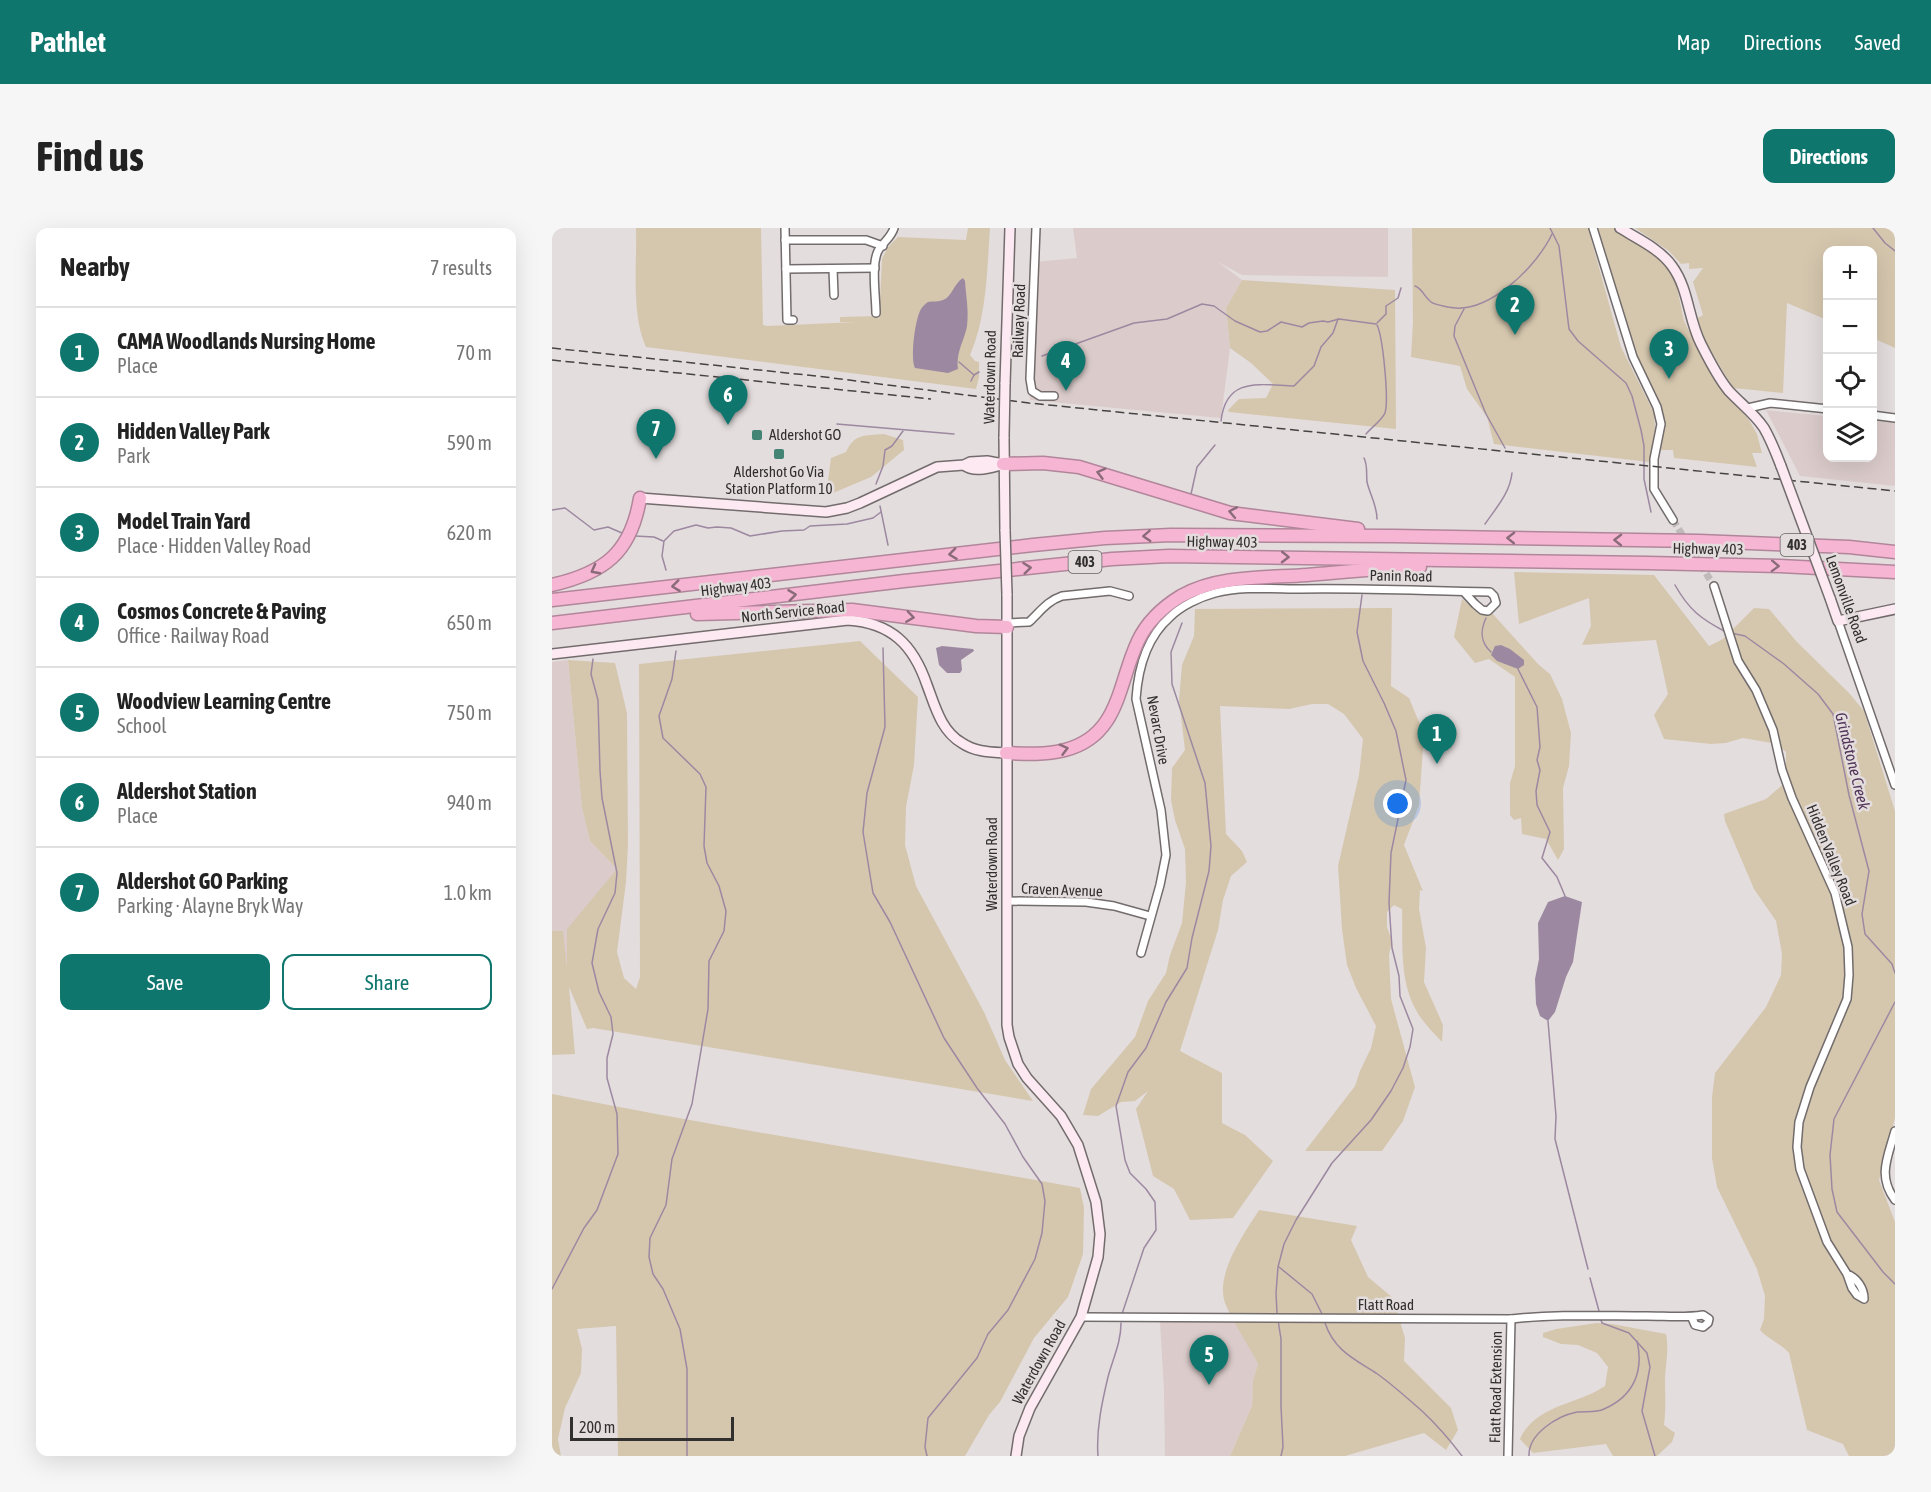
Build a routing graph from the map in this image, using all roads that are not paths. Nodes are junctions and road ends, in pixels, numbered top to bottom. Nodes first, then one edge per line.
1 (785, 228) edge
2 (894, 228) edge
3 (1010, 228) edge
4 (1036, 228) edge
5 (1593, 228) edge
6 (1620, 228) edge
7 (785, 240) junction
8 (883, 246) junction
9 (875, 268) junction
10 (786, 269) junction
11 (834, 269) junction
12 (834, 295) dead end
13 (876, 313) dead end
14 (793, 320) dead end
15 (1054, 396) dead end
16 (1748, 408) junction
17 (1823, 409) edge
18 (1877, 416) edge
19 (1895, 418) edge
20 (1003, 464) junction
21 (640, 498) joint
22 (1673, 520) tunnel mouth
23 (1458, 537) junction
24 (1895, 552) edge
25 (1544, 561) junction
26 (1895, 572) edge
27 (552, 585) edge
28 (1714, 586) tunnel mouth
29 (1336, 588) joint
30 (1464, 592) dead end
31 (1129, 596) dead end
32 (552, 600) edge
33 (1895, 609) edge
34 (630, 615) junction
35 (1838, 621) junction
36 (552, 623) edge
37 (1007, 625) junction
38 (552, 654) edge
39 (1006, 753) junction
40 (1895, 785) edge
41 (1008, 901) junction
42 (1150, 916) junction
43 (1140, 954) dead end
44 (1895, 1131) edge
45 (1895, 1200) edge
46 (1846, 1274) dead end
47 (1081, 1317) junction
48 (1692, 1318) dead end
49 (1510, 1319) junction
50 (1016, 1456) edge
51 (1508, 1456) edge

1 - 7 street
2 - 8 street
3 - 20 street, Waterdown Road, bridge
4 - 15 street, Railway Road
5 - 22 street
6 - 16 street, Lemonville Road
7 - 8 street
7 - 10 street
8 - 9 street
9 - 11 street
9 - 13 street
10 - 11 street
10 - 14 street
11 - 12 street
16 - 17 street
16 - 35 street, Lemonville Road, bridge
18 - 19 street
20 - 21 street
23 -> 20 highway
20 - 37 street, Waterdown Road, bridge
21 -> 27 highway
24 -> 23 highway, Highway 403 / 403
23 -> 32 highway, Highway 403 / 403
25 -> 26 highway, Highway 403 / 403
34 -> 25 highway, Highway 403 / 403
39 -> 25 highway
28 - 46 street, Hidden Valley Road
29 - 30 street, Panin Road
29 - 42 street, Nevarc Drive
31 - 37 street
33 - 35 street
34 - 36 highway, Highway 403 / 403
34 -> 37 highway
35 - 40 street, Lemonville Road
37 - 39 street, Waterdown Road
38 - 39 street, North Service Road
39 - 41 street, Waterdown Road
41 - 42 street, Craven Avenue
41 - 47 street, Waterdown Road
42 - 43 street, Nevarc Drive
44 - 45 street
47 - 49 street, Flatt Road
47 - 50 street, Waterdown Road
48 - 49 street, Flatt Road
49 - 51 street, Flatt Road Extension

